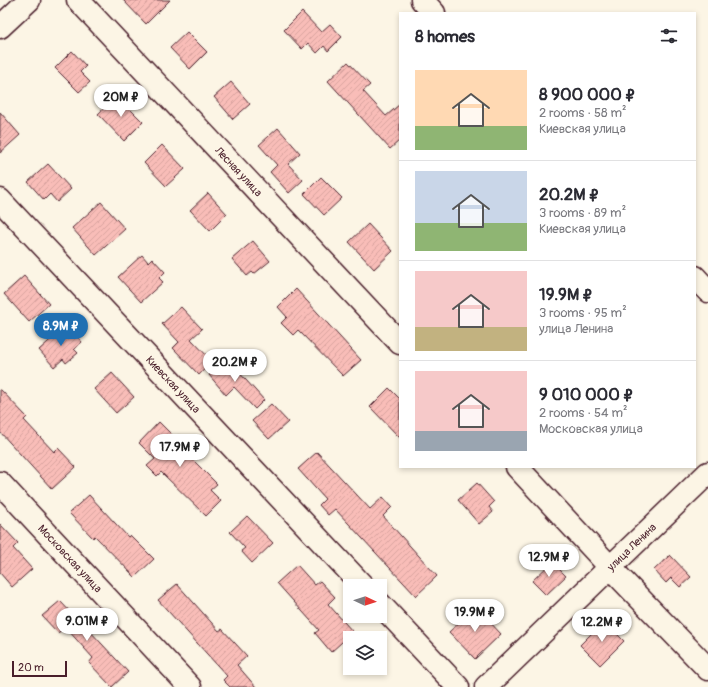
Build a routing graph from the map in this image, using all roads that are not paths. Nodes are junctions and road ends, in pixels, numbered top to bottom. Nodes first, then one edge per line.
1 (29, 0) edge
2 (78, 0) edge
3 (422, 0) edge
4 (433, 12) edge
5 (0, 27) edge
6 (0, 200) edge
7 (696, 279) edge
8 (708, 291) edge
9 (399, 342) edge
10 (517, 468) edge
11 (708, 473) edge
12 (0, 483) edge
13 (611, 568) junction
14 (356, 579) edge
15 (387, 611) edge
16 (708, 669) edge
17 (190, 687) edge
18 (458, 687) edge
19 (486, 687) edge

1 - 5 street
2 - 9 street, Лесная улица
3 - 4 street
6 - 14 street, Киевская улица
7 - 8 street
10 - 13 street
11 - 13 street, улица Ленина
12 - 17 street, Московская улица
13 - 16 street
13 - 19 street, улица Ленина
15 - 18 street

